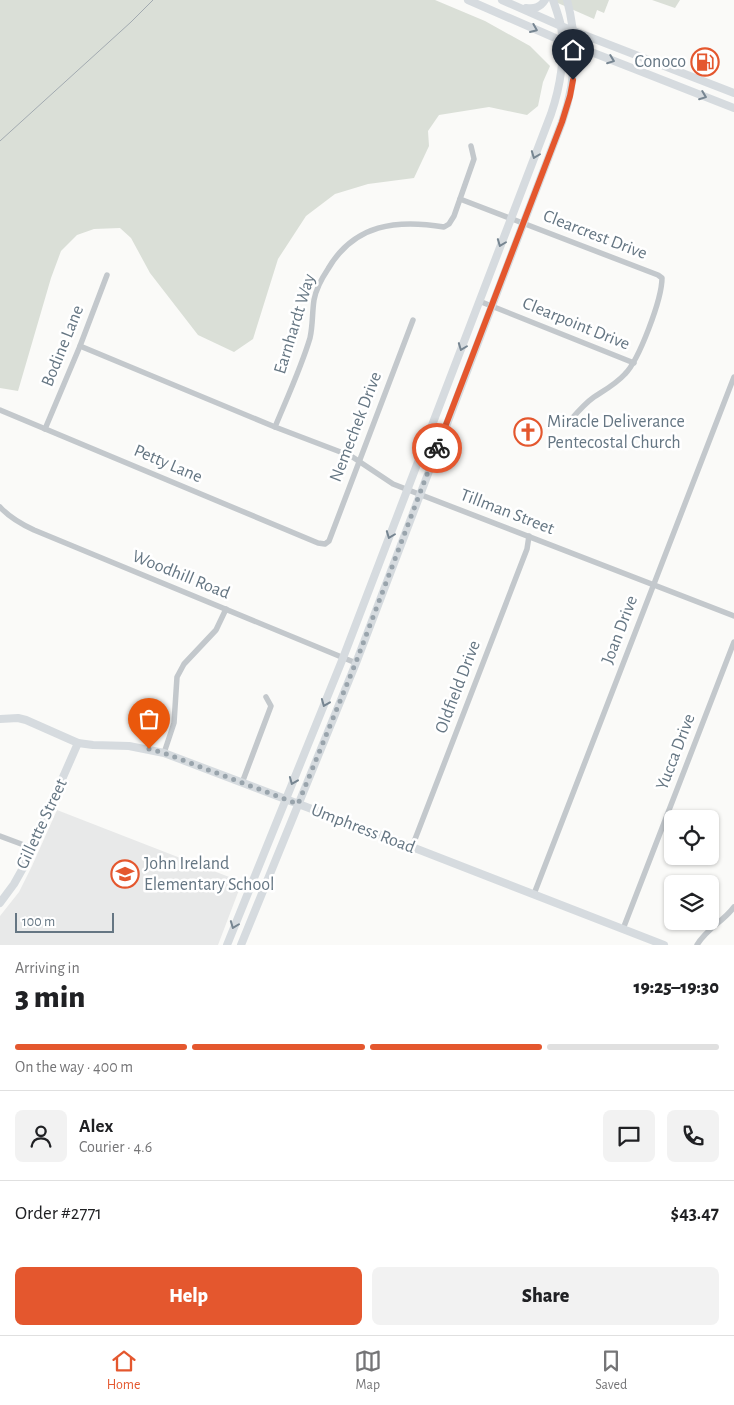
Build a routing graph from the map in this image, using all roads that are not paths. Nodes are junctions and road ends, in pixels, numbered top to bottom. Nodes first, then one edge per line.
1 (468, 0) edge
2 (502, 0) edge
3 (545, 0) edge
4 (553, 0) edge
5 (567, 0) edge
6 (515, 6) junction
7 (561, 26) junction
8 (573, 31) junction
9 (562, 40) junction
10 (574, 46) junction
11 (732, 92) edge
12 (724, 104) junction
13 (734, 108) edge
14 (545, 131) junction
15 (557, 135) junction
16 (471, 146) dead end
17 (460, 199) junction
18 (511, 218) junction
19 (523, 223) junction
20 (107, 274) dead end
21 (479, 301) junction
22 (492, 306) junction
23 (413, 320) dead end
24 (80, 346) junction
25 (634, 363) junction
26 (734, 377) edge
27 (0, 410) edge
28 (567, 424) dead end
29 (275, 427) junction
30 (45, 429) junction
31 (360, 461) junction
32 (408, 489) junction
33 (420, 494) junction
34 (0, 507) edge
35 (529, 536) junction
36 (326, 543) joint
37 (654, 584) junction
38 (226, 609) junction
39 (734, 616) edge
40 (734, 642) edge
41 (343, 658) junction
42 (356, 662) junction
43 (266, 697) dead end
44 (0, 719) edge
45 (78, 742) junction
46 (164, 753) junction
47 (242, 783) junction
48 (286, 800) junction
49 (298, 804) junction
50 (0, 836) edge
51 (412, 847) junction
52 (32, 848) junction
53 (534, 894) junction
54 (0, 903) edge
55 (242, 906) junction
56 (734, 908) edge
57 (254, 911) junction
58 (624, 929) junction
59 (227, 945) edge
60 (241, 945) edge
61 (664, 945) edge
62 (697, 945) edge

1 -> 9 main road
2 - 6 main road
3 - 6 main road
4 - 7 main road
5 - 8 main road
6 - 7 main road
7 - 8 main road
7 - 9 main road
8 - 10 main road
8 - 11 main road
9 - 10 main road
9 - 14 main road
10 -> 12 main road
10 - 15 main road
11 - 12 main road
12 - 13 main road
14 - 15 main road
14 -> 18 main road
15 - 19 main road
16 - 17 street, Earnhardt Way
17 - 18 street, Clearcrest Drive
17 - 29 street, Earnhardt Way
18 - 19 street, Clearcrest Drive
18 -> 21 main road
19 - 22 main road
19 - 25 street, Clearcrest Drive
20 - 24 street, Bodine Lane
21 - 22 street, Clearpoint Drive
21 -> 32 main road
22 - 25 street, Clearpoint Drive
22 - 33 main road
23 - 31 street, Nemechek Drive
24 - 29 street, Tillman Street
24 - 30 street, Bodine Lane
25 - 28 street
26 - 37 street, Joan Drive
27 - 30 street, Petty Lane
29 - 31 street, Tillman Street
30 - 36 street, Petty Lane
31 - 32 street, Tillman Street
31 - 36 street, Nemechek Drive
32 - 33 street, Tillman Street
32 -> 41 main road
33 - 35 street, Tillman Street
33 - 42 main road
34 - 38 street, Woodhill Road
35 - 37 street, Tillman Street
35 - 51 street, Oldfield Drive
37 - 39 street, Tillman Street
37 - 53 street, Joan Drive
38 - 41 street, Woodhill Road
38 - 46 street
40 - 58 street, Yucca Drive
41 - 42 street, Woodhill Road
41 -> 48 main road
42 - 49 main road
43 - 47 street
44 - 45 main road, Umphress Road
45 - 46 main road, Umphress Road
45 - 52 main road, Gillette Street
46 - 47 main road, Umphress Road
47 - 48 main road, Umphress Road
48 - 49 main road, Umphress Road
48 - 55 main road
49 - 51 main road, Umphress Road
49 - 57 main road
50 - 52 street
51 - 53 main road, Umphress Road
52 - 54 main road, Gillette Street
53 - 58 main road, Umphress Road
55 - 57 main road
55 -> 59 main road
56 - 62 street
57 - 60 main road
58 - 61 main road, Umphress Road

